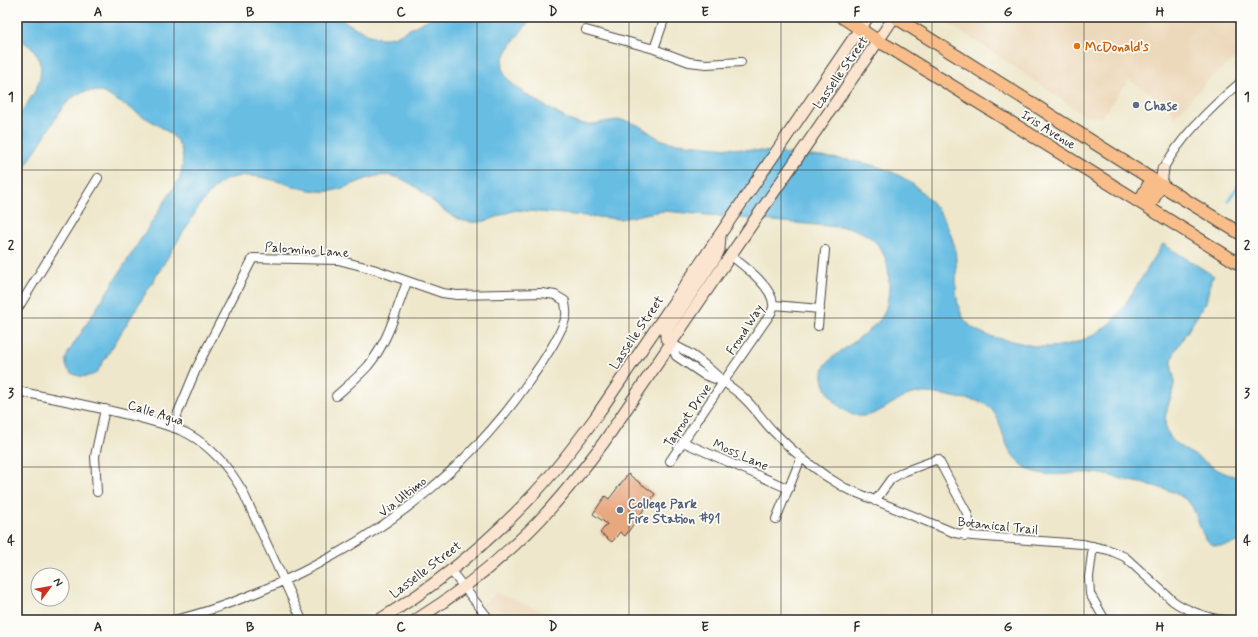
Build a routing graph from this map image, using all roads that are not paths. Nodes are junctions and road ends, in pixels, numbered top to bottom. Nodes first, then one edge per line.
1 (665, 17) edge
2 (842, 17) edge
3 (868, 17) edge
4 (894, 17) edge
5 (860, 29) junction
6 (586, 30) dead end
7 (878, 41) junction
8 (654, 50) junction
9 (741, 62) dead end
10 (1241, 82) edge
11 (1163, 169) joint
12 (98, 178) dead end
13 (1157, 182) junction
14 (1144, 204) junction
15 (720, 233) junction
16 (1241, 234) edge
17 (825, 250) dead end
18 (730, 255) junction
19 (1241, 265) edge
20 (407, 282) junction
21 (565, 301) joint
22 (774, 306) junction
23 (820, 308) junction
24 (17, 310) edge
25 (818, 326) dead end
26 (670, 344) junction
27 (724, 382) junction
28 (17, 391) edge
29 (336, 396) dead end
30 (105, 409) junction
31 (172, 427) junction
32 (683, 442) junction
33 (801, 458) junction
34 (670, 461) dead end
35 (789, 489) junction
36 (97, 492) dead end
37 (875, 501) junction
38 (776, 519) dead end
39 (965, 536) junction
40 (1093, 546) junction
41 (451, 571) junction
42 (284, 581) junction
43 (464, 587) junction
44 (174, 620) edge
45 (302, 620) edge
46 (379, 620) edge
47 (416, 620) edge
48 (490, 620) edge
49 (1105, 620) edge
50 (1224, 620) edge

1 - 8 street
2 - 5 main road, Iris Avenue
3 - 5 main road, Lasselle Street
4 - 7 main road, Lasselle Street
4 - 13 main road, Iris Avenue
5 - 7 main road, Iris Avenue
5 - 15 main road, Lasselle Street
6 - 8 street
7 - 14 main road, Iris Avenue
7 - 18 main road, Lasselle Street
8 - 9 street
10 - 11 street
11 - 13 main road
12 - 24 street
13 - 14 main road
13 - 16 main road, Iris Avenue
14 - 19 main road, Iris Avenue
15 - 26 main road
15 - 41 main road, Lasselle Street
17 - 23 street
18 - 22 street, Frond Way
18 - 26 main road, Lasselle Street
20 - 21 street, Palomino Lane
20 - 29 street
20 - 31 street, Palomino Lane
21 - 42 street, Via Ultimo
22 - 23 street
22 - 27 street, Frond Way
23 - 25 street
26 - 27 street, Botanical Trail
26 - 43 main road, Lasselle Street
27 - 32 street, Taproot Drive
27 - 33 street, Botanical Trail
28 - 30 street, Calle Agua
30 - 31 street, Calle Agua
30 - 36 street
31 - 42 street, Calle Agua
32 - 34 street, Taproot Drive
32 - 35 street, Moss Lane
33 - 35 street
33 - 37 street, Botanical Trail
35 - 38 street
37 - 39 street, Botanical Trail
37 - 39 street
39 - 40 street, Botanical Trail
40 - 49 street
40 - 50 street, Botanical Trail
41 - 43 street
41 - 46 main road, Lasselle Street
42 - 44 street, Via Ultimo
42 - 45 street, Calle Agua
43 - 47 main road, Lasselle Street
43 - 48 street

